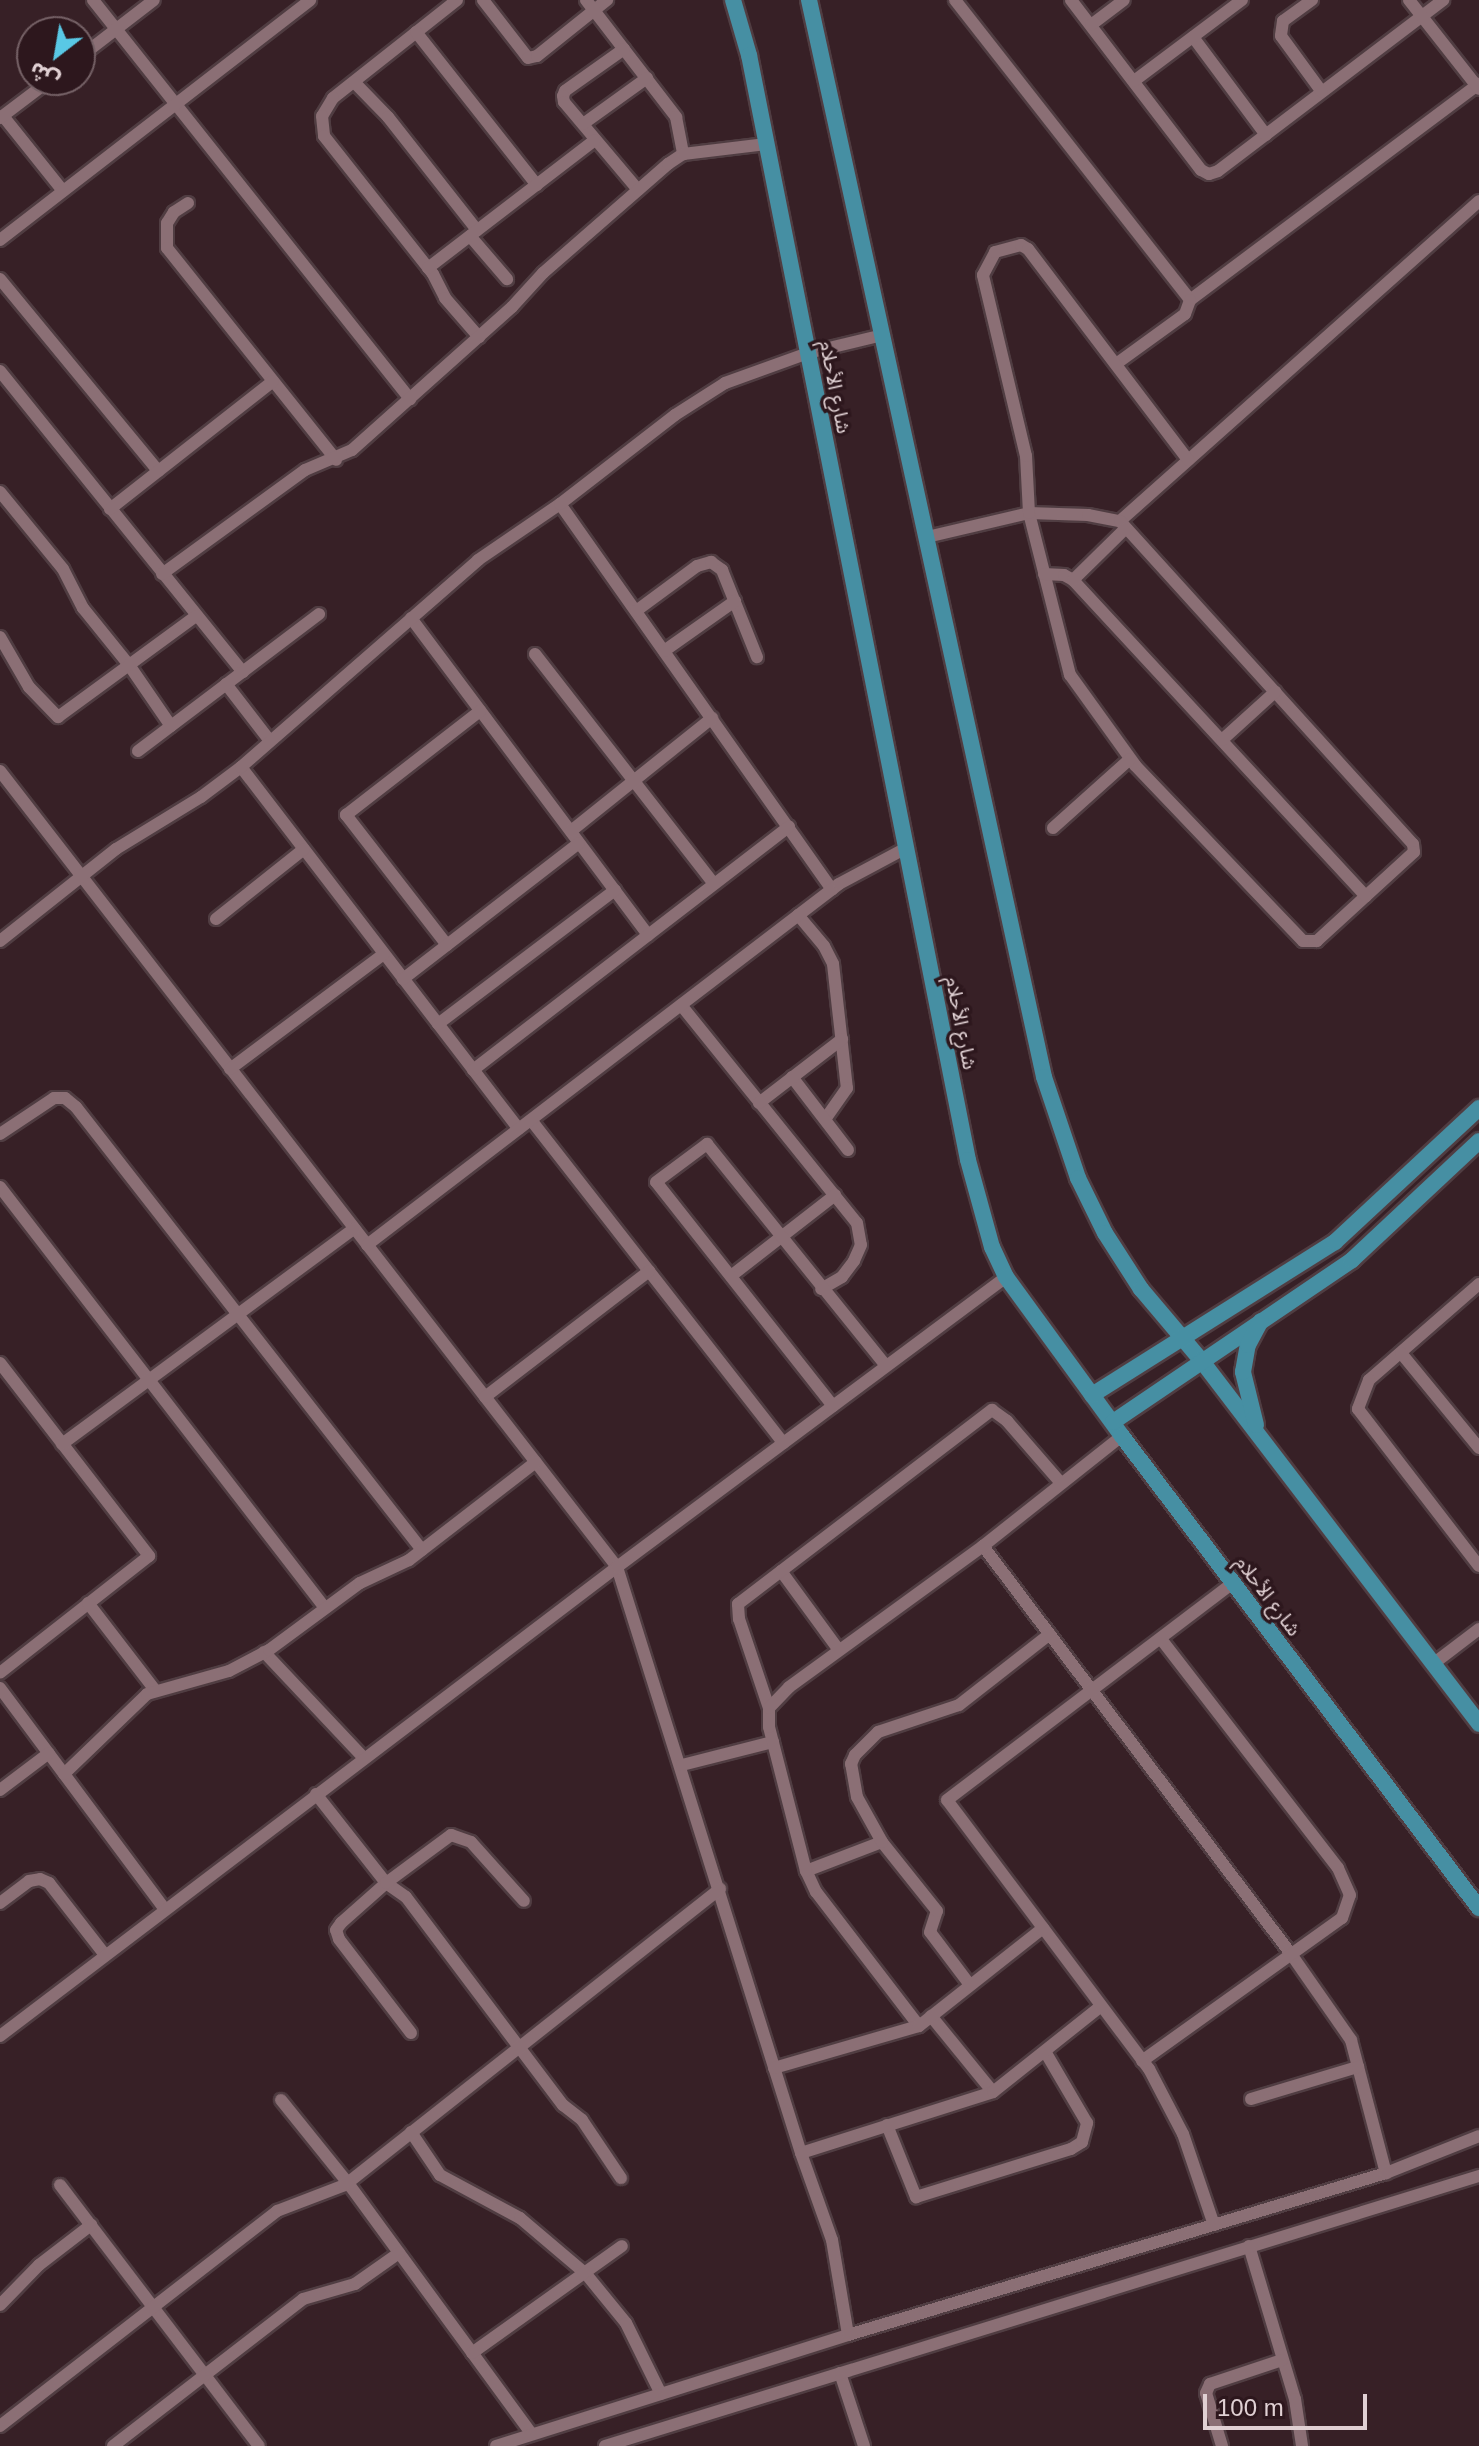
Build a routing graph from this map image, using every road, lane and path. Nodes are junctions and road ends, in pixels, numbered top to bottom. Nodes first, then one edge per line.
1 (93, 0) edge
2 (154, 0) edge
3 (310, 0) edge
4 (457, 0) edge
5 (483, 0) edge
6 (607, 0) edge
7 (733, 0) edge
8 (809, 0) edge
9 (955, 0) edge
10 (1071, 0) edge
11 (1124, 0) edge
12 (1242, 0) edge
13 (1312, 0) edge
14 (1409, 0) edge
15 (1443, 0) edge
16 (590, 5) edge
17 (1422, 17) junction
18 (1091, 25) junction
19 (115, 30) junction
20 (416, 32) junction
21 (1193, 37) junction
22 (96, 45) edge
23 (624, 49) junction
24 (647, 78) junction
25 (1134, 81) junction
26 (354, 82) junction
27 (1478, 86) edge
28 (1322, 92) junction
29 (29, 96) edge
30 (174, 105) junction
31 (2, 117) edge
32 (583, 124) junction
33 (1266, 135) junction
34 (595, 140) junction
35 (766, 144) junction
36 (683, 154) junction
37 (537, 185) junction
38 (638, 190) junction
39 (63, 191) junction
40 (1479, 201) edge
41 (188, 203) dead end
42 (474, 233) junction
43 (0, 240) edge
44 (428, 268) junction
45 (0, 279) edge
46 (507, 279) dead end
47 (1190, 300) junction
48 (883, 335) junction
49 (479, 337) junction
50 (808, 353) junction
51 (1116, 364) junction
52 (0, 371) edge
53 (273, 381) junction
54 (410, 399) junction
55 (336, 460) junction
56 (1188, 460) junction
57 (158, 471) junction
58 (0, 492) edge
59 (560, 504) junction
60 (110, 509) junction
61 (1029, 513) junction
62 (1123, 524) junction
63 (927, 537) junction
64 (162, 574) junction
65 (1044, 574) junction
66 (1073, 580) junction
67 (735, 601) junction
68 (636, 611) junction
69 (319, 614) dead end
70 (196, 616) junction
71 (411, 618) junction
72 (0, 637) edge
73 (664, 651) junction
74 (535, 654) dead end
75 (757, 657) dead end
76 (129, 665) junction
77 (243, 672) junction
78 (226, 684) junction
79 (1275, 692) junction
80 (480, 711) junction
81 (712, 718) junction
82 (171, 726) junction
83 (1222, 740) junction
84 (270, 741) junction
85 (138, 751) dead end
86 (1130, 759) junction
87 (241, 767) junction
88 (0, 771) edge
89 (633, 781) junction
90 (789, 827) junction
91 (1053, 828) dead end
92 (571, 831) junction
93 (579, 843) junction
94 (906, 848) junction
95 (304, 849) junction
96 (82, 878) junction
97 (714, 884) junction
98 (615, 890) junction
99 (832, 890) junction
100 (1366, 896) junction
101 (798, 915) junction
102 (216, 919) dead end
103 (648, 935) junction
104 (0, 941) edge
105 (447, 945) junction
106 (384, 954) junction
107 (403, 979) junction
108 (681, 1005) junction
109 (438, 1024) junction
110 (842, 1039) junction
111 (230, 1069) junction
112 (473, 1070) junction
113 (792, 1077) junction
114 (759, 1103) junction
115 (1479, 1108) edge
116 (826, 1118) junction
117 (531, 1120) junction
118 (519, 1129) junction
119 (0, 1134) edge
120 (1479, 1141) edge
121 (848, 1150) dead end
122 (1408, 1175) junction
123 (0, 1187) edge
124 (1423, 1193) junction
125 (835, 1195) junction
126 (354, 1229) junction
127 (780, 1237) junction
128 (367, 1245) junction
129 (649, 1271) junction
130 (731, 1276) junction
131 (1006, 1277) junction
132 (1479, 1284) edge
133 (821, 1289) junction
134 (238, 1315) junction
135 (1262, 1319) junction
136 (1183, 1339) junction
137 (1401, 1353) junction
138 (1201, 1360) junction
139 (0, 1363) edge
140 (886, 1366) junction
141 (149, 1380) junction
142 (1092, 1395) junction
143 (485, 1397) junction
144 (833, 1406) junction
145 (1117, 1429) junction
146 (1260, 1438) junction
147 (783, 1443) junction
148 (62, 1444) junction
149 (1479, 1448) edge
150 (536, 1462) junction
151 (1060, 1482) junction
152 (983, 1546) junction
153 (422, 1550) junction
154 (1479, 1566) edge
155 (617, 1567) junction
156 (781, 1571) junction
157 (1233, 1583) junction
158 (88, 1603) junction
159 (325, 1608) junction
160 (1479, 1629) edge
161 (1050, 1634) junction
162 (1161, 1639) junction
163 (838, 1649) junction
164 (264, 1652) junction
165 (1433, 1664) junction
166 (0, 1673) edge
167 (0, 1688) edge
168 (155, 1690) junction
169 (1093, 1691) junction
170 (769, 1708) junction
171 (1479, 1724) edge
172 (773, 1742) junction
173 (49, 1753) junction
174 (364, 1758) junction
175 (682, 1765) junction
176 (64, 1774) junction
177 (0, 1790) edge
178 (316, 1794) junction
179 (882, 1842) junction
180 (806, 1871) junction
181 (386, 1883) junction
182 (720, 1889) junction
183 (524, 1901) dead end
184 (0, 1903) edge
185 (1479, 1908) edge
186 (165, 1909) junction
187 (1043, 1928) junction
188 (1291, 1954) junction
189 (105, 1955) junction
190 (970, 1985) junction
191 (1100, 2007) junction
192 (931, 2016) junction
193 (919, 2026) junction
194 (411, 2033) dead end
195 (0, 2036) edge
196 (520, 2046) junction
197 (1046, 2053) junction
198 (1142, 2061) junction
199 (1358, 2067) junction
200 (774, 2068) junction
201 (993, 2092) junction
202 (1251, 2099) dead end
203 (281, 2100) dead end
204 (887, 2125) junction
205 (411, 2132) junction
206 (1479, 2136) edge
207 (801, 2153) junction
208 (1386, 2173) junction
209 (1479, 2176) edge
210 (621, 2178) dead end
211 (348, 2183) junction
212 (60, 2185) dead end
213 (91, 2225) junction
214 (1214, 2225) junction
215 (622, 2246) dead end
216 (1249, 2246) junction
217 (399, 2253) junction
218 (586, 2274) junction
219 (0, 2305) edge
220 (153, 2307) junction
221 (848, 2335) junction
222 (472, 2353) junction
223 (1282, 2360) junction
224 (840, 2373) junction
225 (205, 2375) junction
226 (661, 2394) junction
227 (0, 2426) edge
228 (532, 2434) junction
229 (113, 2446) edge
230 (259, 2446) edge
231 (496, 2446) edge
232 (605, 2446) edge
233 (864, 2446) edge
234 (1222, 2446) edge
235 (1302, 2446) edge

1 - 19 street
2 - 19 street
3 - 30 street
4 - 20 street
5 - 16 street
6 - 16 street
7 - 35 main road, شارع الأحلام
8 - 48 main road
9 - 47 street
10 - 18 street
11 - 18 street
12 - 21 street
13 - 28 street
14 - 17 street
15 - 17 street
16 - 23 street
17 - 27 street
17 - 28 street
18 - 25 street
19 - 22 street
19 - 30 street
20 - 26 street
20 - 37 street
21 - 25 street
21 - 33 street
23 - 24 street
23 - 32 street
24 - 32 street
24 - 36 street
25 - 33 street
26 - 42 street
26 - 44 street
27 - 47 street
28 - 33 street
29 - 31 street
30 - 39 street
30 - 54 street
31 - 39 street
32 - 34 street
34 - 37 street
34 - 38 street
35 - 36 street
35 - 50 main road, شارع الأحلام
36 - 38 street
37 - 42 street
38 - 49 street
39 - 43 street
40 - 56 street
41 - 53 street
42 - 44 street
42 - 46 street
44 - 49 street
45 - 57 street
47 - 51 street
48 - 50 street
48 - 63 main road
49 - 54 street
50 - 59 street
50 - 94 main road, شارع الأحلام
51 - 56 street
51 - 61 street
52 - 60 street
53 - 55 street
53 - 57 street
54 - 55 street
55 - 64 street
56 - 62 street
57 - 60 street
58 - 76 street
59 - 68 street
59 - 71 street
60 - 64 street
61 - 62 street
61 - 63 street
61 - 65 street
62 - 66 street
62 - 79 street
63 - 136 main road
64 - 70 street
65 - 66 street
65 - 86 street
66 - 83 street
67 - 68 street
67 - 73 street
67 - 75 street
68 - 73 street
69 - 77 street
70 - 76 street
70 - 77 street
71 - 80 street
71 - 84 street
72 - 76 street
73 - 81 street
74 - 89 street
76 - 82 street
77 - 78 street
78 - 82 street
78 - 84 street
79 - 83 street
79 - 100 street
80 - 92 street
80 - 105 street
81 - 89 street
81 - 90 street
82 - 85 street
83 - 100 street
84 - 87 street
86 - 91 street
86 - 100 street
87 - 95 street
87 - 96 street
88 - 96 street
89 - 92 street
89 - 97 street
90 - 97 street
90 - 99 street
92 - 93 street
93 - 98 street
93 - 105 street
94 - 99 street
94 - 131 main road, شارع الأحلام
95 - 102 street
95 - 106 street
96 - 104 street
96 - 111 street
97 - 103 street
98 - 103 street
98 - 109 street
99 - 101 street
101 - 108 street
101 - 110 street
103 - 112 street
105 - 107 street
106 - 107 street
106 - 111 street
107 - 109 street
108 - 114 street
108 - 117 street
109 - 112 street
110 - 113 street
110 - 116 street
111 - 126 street
112 - 118 street
113 - 114 street
113 - 116 street
114 - 125 street
115 - 122 main road
116 - 121 street
117 - 118 street
117 - 129 street
118 - 128 street
119 - 134 street
120 - 124 main road
122 - 124 main road
122 - 136 main road
123 - 141 street
124 - 135 main road
125 - 127 street
125 - 133 street
126 - 128 street
126 - 134 street
127 - 130 street
127 - 130 street
127 - 133 street
128 - 143 street
129 - 143 street
129 - 147 street
130 - 144 street
131 - 140 street
131 - 142 main road, شارع الأحلام
132 - 137 street
133 - 140 street
134 - 141 street
134 - 153 street
135 - 138 main road
135 - 146 main road
136 - 138 main road
136 - 142 main road
137 - 149 street
137 - 154 street
138 - 145 main road
138 - 146 main road
139 - 148 street
140 - 144 street
141 - 148 street
141 - 159 street
142 - 145 main road, شارع الأحلام
143 - 150 street
144 - 147 street
145 - 151 street
145 - 157 main road, شارع الأحلام
146 - 165 main road
147 - 155 street
148 - 158 street
150 - 153 street
150 - 155 street
151 - 152 street
151 - 156 street
152 - 161 street
152 - 163 street
153 - 159 street
155 - 174 street
155 - 175 street
156 - 163 street
156 - 170 street
157 - 162 street
157 - 185 main road, شارع الأحلام
158 - 166 street
158 - 168 street
159 - 164 street
160 - 165 street
161 - 169 street
161 - 179 street
162 - 169 street
162 - 188 street
163 - 170 street
164 - 168 street
164 - 174 street
165 - 171 main road
167 - 173 street
168 - 176 street
169 - 187 street
169 - 188 street
170 - 172 street
172 - 175 street
172 - 180 street
173 - 176 street
173 - 177 street
174 - 178 street
175 - 182 street
176 - 186 street
178 - 181 street
178 - 186 street
179 - 180 street
179 - 190 street
180 - 193 street
181 - 183 street
181 - 194 street
181 - 196 street
182 - 196 street
182 - 200 street
184 - 189 street
186 - 189 street
187 - 190 street
187 - 191 street
188 - 198 street
188 - 199 street
189 - 195 street
190 - 192 street
191 - 197 street
191 - 198 street
192 - 193 street
192 - 201 street
193 - 200 street
196 - 205 street
196 - 210 street
197 - 201 street
197 - 204 street
198 - 214 street
199 - 202 street
199 - 208 street
200 - 207 street
201 - 204 street
203 - 211 street
204 - 207 street
205 - 211 street
205 - 218 street
206 - 208 street
207 - 221 street
208 - 214 street
209 - 216 street
211 - 217 street
211 - 220 street
212 - 213 street
213 - 219 street
213 - 220 street
214 - 221 street
215 - 218 street
216 - 223 street
216 - 224 street
217 - 222 street
217 - 225 street
218 - 222 street
218 - 226 street
220 - 225 street
220 - 227 street
221 - 226 street
222 - 228 street
223 - 234 street
223 - 235 street
224 - 232 street
224 - 233 street
225 - 229 street
225 - 230 street
226 - 228 street
228 - 231 street

